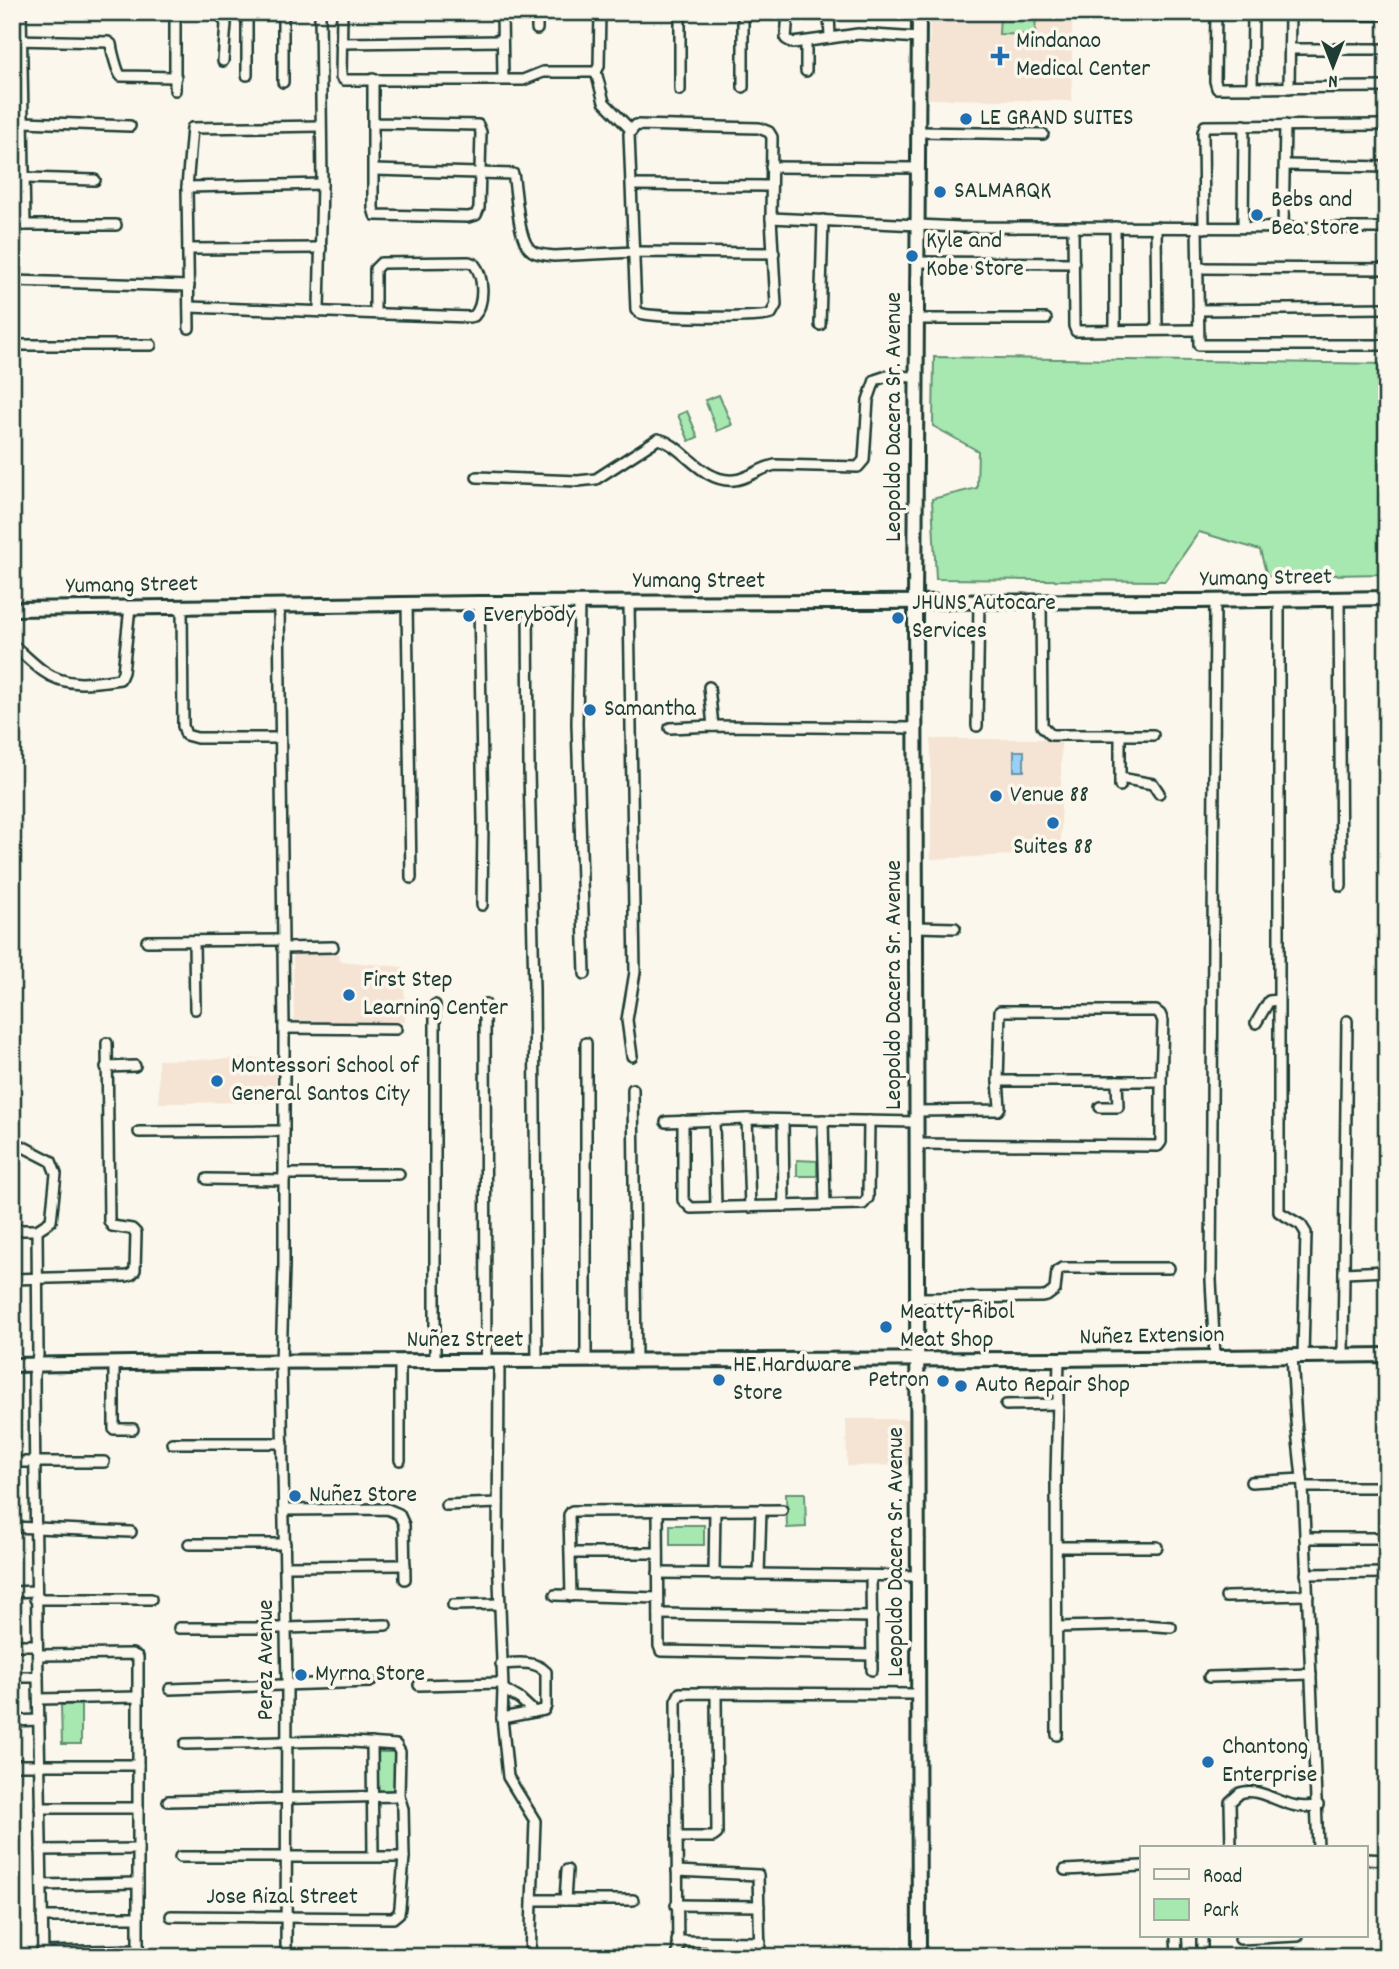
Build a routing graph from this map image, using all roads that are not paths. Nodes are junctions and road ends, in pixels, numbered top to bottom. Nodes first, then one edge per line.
1 (21, 12) edge
2 (175, 12) edge
3 (226, 12) edge
4 (247, 12) edge
5 (283, 12) edge
6 (320, 12) edge
7 (342, 12) edge
8 (502, 12) edge
9 (537, 12) edge
10 (600, 12) edge
11 (680, 12) edge
12 (743, 12) edge
13 (788, 12) edge
14 (828, 12) edge
15 (919, 12) edge
16 (1216, 12) edge
17 (1253, 12) edge
18 (1290, 13) edge
19 (1387, 15) edge
20 (537, 29) dead end
21 (830, 38) junction
22 (919, 38) junction
23 (17, 40) edge
24 (502, 41) junction
25 (806, 42) junction
26 (341, 43) junction
27 (1387, 49) edge
28 (1290, 50) junction
29 (223, 61) dead end
30 (806, 71) dead end
31 (596, 72) junction
32 (247, 75) dead end
33 (176, 77) junction
34 (373, 79) junction
35 (503, 79) junction
36 (283, 82) dead end
37 (743, 87) dead end
38 (1387, 87) edge
39 (1252, 88) junction
40 (1289, 88) junction
41 (175, 90) dead end
42 (680, 90) dead end
43 (24, 122) junction
44 (375, 122) junction
45 (1244, 125) junction
46 (1284, 125) junction
47 (1387, 125) edge
48 (130, 126) dead end
49 (320, 127) junction
50 (631, 130) junction
51 (918, 132) junction
52 (1043, 134) dead end
53 (1284, 166) junction
54 (771, 167) junction
55 (1387, 167) edge
56 (917, 168) junction
57 (374, 170) junction
58 (479, 173) junction
59 (25, 178) junction
60 (95, 180) dead end
61 (321, 184) junction
62 (632, 185) junction
63 (187, 187) junction
64 (771, 187) junction
65 (771, 218) junction
66 (823, 220) junction
67 (12, 225) edge
68 (25, 225) junction
69 (116, 225) dead end
70 (917, 225) junction
71 (1115, 227) junction
72 (1156, 227) junction
73 (1243, 227) junction
74 (1283, 227) junction
75 (1073, 228) junction
76 (1201, 228) junction
77 (1387, 228) edge
78 (188, 248) junction
79 (321, 248) junction
80 (634, 252) junction
81 (774, 253) junction
82 (917, 262) junction
83 (1073, 263) junction
84 (1198, 268) junction
85 (1387, 269) edge
86 (12, 281) edge
87 (189, 286) junction
88 (189, 307) junction
89 (1387, 308) edge
90 (319, 310) junction
91 (1198, 310) junction
92 (375, 313) junction
93 (916, 320) junction
94 (1046, 320) dead end
95 (821, 325) dead end
96 (189, 328) dead end
97 (1157, 329) junction
98 (1198, 330) junction
99 (1115, 331) junction
100 (12, 345) edge
101 (151, 345) dead end
102 (1387, 345) edge
103 (916, 377) junction
104 (477, 477) dead end
105 (1387, 598) edge
106 (1339, 599) junction
107 (1279, 600) junction
108 (1197, 601) junction
109 (1215, 601) junction
110 (979, 602) junction
111 (1041, 602) junction
112 (407, 603) junction
113 (478, 603) junction
114 (528, 603) junction
115 (579, 603) junction
116 (915, 603) junction
117 (629, 604) junction
118 (279, 605) junction
119 (130, 607) junction
120 (182, 607) junction
121 (12, 610) edge
122 (1215, 618) junction
123 (12, 646) edge
124 (709, 687) dead end
125 (713, 726) junction
126 (977, 726) dead end
127 (670, 728) dead end
128 (915, 729) junction
129 (1120, 735) junction
130 (1153, 735) dead end
131 (280, 738) junction
132 (1159, 793) dead end
133 (411, 878) dead end
134 (1341, 886) dead end
135 (482, 905) dead end
136 (916, 927) junction
137 (955, 928) dead end
138 (147, 941) dead end
139 (194, 941) junction
140 (281, 944) junction
141 (333, 947) dead end
142 (585, 974) dead end
143 (1279, 1000) junction
144 (485, 1004) dead end
145 (435, 1005) dead end
146 (195, 1009) dead end
147 (1347, 1021) dead end
148 (1256, 1023) dead end
149 (284, 1028) junction
150 (396, 1029) dead end
151 (107, 1042) dead end
152 (586, 1043) dead end
153 (632, 1056) dead end
154 (135, 1066) dead end
155 (106, 1067) junction
156 (998, 1081) junction
157 (1117, 1081) junction
158 (1161, 1081) junction
159 (633, 1089) dead end
160 (1100, 1107) dead end
161 (916, 1116) junction
162 (747, 1119) junction
163 (714, 1120) junction
164 (783, 1120) junction
165 (823, 1120) junction
166 (684, 1121) junction
167 (869, 1121) junction
168 (666, 1122) dead end
169 (284, 1130) junction
170 (139, 1132) dead end
171 (12, 1141) edge
172 (916, 1144) junction
173 (399, 1174) dead end
174 (284, 1177) junction
175 (207, 1179) dead end
176 (825, 1205) junction
177 (785, 1206) junction
178 (716, 1207) junction
179 (750, 1207) junction
180 (12, 1230) edge
181 (37, 1230) junction
182 (1169, 1268) dead end
183 (1387, 1271) edge
184 (1344, 1273) junction
185 (38, 1278) junction
186 (12, 1279) edge
187 (917, 1298) junction
188 (1343, 1355) junction
189 (1387, 1355) edge
190 (1297, 1356) junction
191 (1215, 1357) junction
192 (917, 1358) junction
193 (1059, 1359) junction
194 (636, 1361) junction
195 (400, 1362) junction
196 (435, 1362) junction
197 (493, 1362) junction
198 (537, 1362) junction
199 (586, 1362) junction
200 (114, 1363) junction
201 (281, 1363) junction
202 (12, 1365) edge
203 (36, 1365) junction
204 (1058, 1404) junction
205 (1006, 1405) dead end
206 (133, 1429) dead end
207 (172, 1443) dead end
208 (283, 1443) junction
209 (400, 1460) dead end
210 (12, 1462) edge
211 (34, 1462) junction
212 (104, 1462) dead end
213 (1251, 1482) dead end
214 (1302, 1483) junction
215 (1387, 1488) edge
216 (498, 1503) junction
217 (446, 1505) dead end
218 (284, 1510) junction
219 (715, 1510) junction
220 (761, 1510) junction
221 (782, 1510) dead end
222 (658, 1511) junction
223 (12, 1527) edge
224 (34, 1527) junction
225 (131, 1532) dead end
226 (1305, 1538) junction
227 (1387, 1538) edge
228 (189, 1544) dead end
229 (285, 1544) junction
230 (1058, 1547) junction
231 (1157, 1547) dead end
232 (571, 1553) junction
233 (658, 1553) junction
234 (405, 1565) junction
235 (286, 1566) junction
236 (658, 1573) junction
237 (1387, 1573) edge
238 (714, 1574) junction
239 (759, 1574) junction
240 (1306, 1574) junction
241 (871, 1576) junction
242 (918, 1576) junction
243 (405, 1579) dead end
244 (12, 1591) edge
245 (35, 1595) junction
246 (555, 1595) dead end
247 (1308, 1595) junction
248 (571, 1596) junction
249 (1226, 1597) dead end
250 (659, 1598) junction
251 (151, 1599) dead end
252 (499, 1604) junction
253 (453, 1605) dead end
254 (659, 1614) junction
255 (872, 1617) junction
256 (386, 1625) dead end
257 (1057, 1627) junction
258 (179, 1628) dead end
259 (286, 1628) junction
260 (1171, 1628) dead end
261 (12, 1645) edge
262 (37, 1645) junction
263 (872, 1655) junction
264 (38, 1656) junction
265 (501, 1664) junction
266 (872, 1670) dead end
267 (1311, 1674) junction
268 (12, 1677) edge
269 (38, 1677) junction
270 (1209, 1677) dead end
271 (370, 1682) dead end
272 (287, 1684) junction
273 (419, 1685) dead end
274 (502, 1686) junction
275 (170, 1689) dead end
276 (716, 1693) junction
277 (918, 1694) junction
278 (138, 1697) junction
279 (39, 1699) junction
280 (534, 1712) junction
281 (502, 1718) junction
282 (12, 1720) edge
283 (39, 1720) junction
284 (1057, 1735) dead end
285 (287, 1742) junction
286 (372, 1743) junction
287 (186, 1744) dead end
288 (40, 1764) junction
289 (12, 1765) edge
290 (138, 1765) junction
291 (372, 1796) junction
292 (399, 1796) junction
293 (287, 1798) junction
294 (168, 1801) dead end
295 (1318, 1805) junction
296 (40, 1808) junction
297 (138, 1808) junction
298 (677, 1837) junction
299 (1231, 1846) edge
300 (1318, 1846) edge
301 (138, 1849) junction
302 (41, 1850) junction
303 (373, 1856) junction
304 (180, 1857) dead end
305 (404, 1857) junction
306 (286, 1858) junction
307 (1368, 1860) edge
308 (1387, 1860) edge
309 (1140, 1866) edge
310 (567, 1870) dead end
311 (1065, 1870) dead end
312 (677, 1871) junction
313 (138, 1883) junction
314 (41, 1885) junction
315 (533, 1900) junction
316 (565, 1900) junction
317 (633, 1900) dead end
318 (676, 1905) junction
319 (760, 1906) junction
320 (171, 1916) dead end
321 (42, 1917) junction
322 (138, 1917) junction
323 (286, 1918) junction
324 (1176, 1938) edge
325 (1202, 1938) edge
326 (1259, 1938) edge
327 (1240, 1939) dead end
328 (677, 1941) junction
329 (760, 1941) junction
330 (717, 1942) junction
331 (43, 1954) edge
332 (138, 1954) edge
333 (286, 1957) edge
334 (530, 1957) edge
335 (678, 1957) edge
336 (717, 1957) edge
337 (760, 1957) edge
338 (919, 1957) edge
339 (1177, 1957) edge
340 (1202, 1957) edge

1 - 23 street
2 - 33 street
3 - 29 street
4 - 32 street
5 - 36 street
6 - 49 street
7 - 26 street
8 - 24 street
9 - 20 street
10 - 31 street
11 - 42 street
12 - 37 street
13 - 25 street
14 - 21 street
15 - 22 main road, Leopoldo Dacera Sr. Avenue
16 - 39 street
17 - 39 street
18 - 19 street
18 - 28 street
21 - 22 street
21 - 25 street
22 - 51 main road, Leopoldo Dacera Sr. Avenue
23 - 33 street
23 - 43 street
24 - 26 street
24 - 35 street
25 - 30 street
26 - 34 street
27 - 28 street
28 - 40 street
31 - 35 street
31 - 50 street
33 - 41 street
34 - 35 street
34 - 44 street
38 - 40 street
39 - 40 street
43 - 48 street
43 - 59 street
44 - 57 street
44 - 58 street
45 - 46 street
45 - 73 street
45 - 76 street
46 - 47 street
46 - 53 street
49 - 61 street
49 - 63 street
50 - 54 street
50 - 62 street
51 - 52 street
51 - 56 main road, Leopoldo Dacera Sr. Avenue
53 - 55 street
53 - 74 street
54 - 56 street
54 - 64 street
56 - 70 main road, Leopoldo Dacera Sr. Avenue
57 - 58 street
57 - 58 street
58 - 80 street
59 - 60 street
59 - 68 street
61 - 63 street
61 - 79 street
62 - 64 street
62 - 80 street
63 - 78 street
64 - 65 street
65 - 66 street
65 - 81 street
66 - 70 street
66 - 95 street
67 - 68 street
68 - 69 street
70 - 75 street
70 - 82 main road, Leopoldo Dacera Sr. Avenue
71 - 72 street
71 - 75 street
71 - 99 street
72 - 76 street
72 - 97 street
73 - 74 street
73 - 76 street
74 - 77 street
75 - 83 street
76 - 84 street
78 - 79 street
78 - 87 street
79 - 90 street
80 - 81 street
80 - 81 street
82 - 83 street
82 - 93 main road, Leopoldo Dacera Sr. Avenue
83 - 99 street
84 - 85 street
84 - 91 street
86 - 87 street
87 - 88 street
88 - 90 street
88 - 96 street
89 - 91 street
90 - 92 street
91 - 98 street
92 - 92 street
93 - 94 street
93 - 103 main road, Leopoldo Dacera Sr. Avenue
97 - 98 street
97 - 99 street
98 - 102 street
100 - 101 street
103 - 104 street
103 - 116 main road, Leopoldo Dacera Sr. Avenue
105 - 106 main road, Yumang Street
106 - 107 main road, Yumang Street
106 - 134 street
107 - 109 main road, Yumang Street
107 - 143 street
108 - 109 main road, Yumang Street
108 - 111 main road, Yumang Street
108 - 122 street
109 - 122 street
110 - 111 main road, Yumang Street
110 - 116 main road, Yumang Street
110 - 126 street
111 - 129 street
112 - 113 main road, Yumang Street
112 - 118 main road, Yumang Street
112 - 133 street
113 - 114 main road, Yumang Street
113 - 135 street
114 - 115 main road, Yumang Street
114 - 198 street
115 - 117 main road, Yumang Street
115 - 142 street
116 - 117 main road, Yumang Street
116 - 128 main road, Leopoldo Dacera Sr. Avenue
117 - 153 street
118 - 120 main road, Yumang Street
118 - 131 street, Perez Avenue
119 - 120 main road, Yumang Street
119 - 121 main road, Yumang Street
119 - 123 street
120 - 131 street
122 - 191 street
124 - 125 street
125 - 127 street
125 - 128 street
128 - 136 main road, Leopoldo Dacera Sr. Avenue
129 - 130 street
129 - 132 street
131 - 140 street, Perez Avenue
136 - 137 street
136 - 161 main road, Leopoldo Dacera Sr. Avenue
138 - 139 street
139 - 140 street
139 - 146 street
140 - 141 street
140 - 149 street, Perez Avenue
143 - 148 street
143 - 190 street
144 - 197 street
145 - 196 street
147 - 184 street
149 - 150 street
149 - 169 street, Perez Avenue
151 - 155 street
152 - 199 street
154 - 155 street
155 - 185 street
156 - 157 street
156 - 158 street
156 - 161 street
157 - 158 street
157 - 160 street
158 - 172 street
159 - 194 street
161 - 167 street
161 - 172 main road, Leopoldo Dacera Sr. Avenue
162 - 163 street
162 - 164 street
162 - 179 street
163 - 166 street
163 - 178 street
164 - 165 street
164 - 177 street
165 - 167 street
165 - 176 street
166 - 168 street
166 - 178 street
167 - 176 street
169 - 170 street
169 - 174 street, Perez Avenue
171 - 181 street
172 - 187 main road, Leopoldo Dacera Sr. Avenue
173 - 174 street
174 - 175 street
174 - 201 street, Perez Avenue
176 - 177 street
177 - 179 street
178 - 179 street
180 - 181 street
181 - 185 street
182 - 187 street
183 - 184 street
184 - 188 street
185 - 186 street
185 - 203 street
187 - 192 main road, Leopoldo Dacera Sr. Avenue
188 - 189 main road, Nuñez Extension
188 - 190 main road, Nuñez Extension
190 - 191 main road, Nuñez Extension
190 - 214 street
191 - 193 main road, Nuñez Extension
192 - 193 main road, Nuñez Extension
192 - 194 main road, Nuñez Street
192 - 242 main road, Leopoldo Dacera Sr. Avenue
193 - 204 street
194 - 199 main road, Nuñez Street
195 - 196 main road, Nuñez Street
195 - 201 main road, Nuñez Street
195 - 209 street
196 - 197 main road, Nuñez Street
197 - 198 main road, Nuñez Street
197 - 216 street
198 - 199 main road, Nuñez Street
200 - 201 main road, Nuñez Street
200 - 203 main road, Nuñez Street
200 - 206 street
201 - 208 street, Perez Avenue
202 - 203 main road, Nuñez Street
203 - 211 street
204 - 205 street
204 - 230 street
207 - 208 street
208 - 218 street, Perez Avenue
210 - 211 street
211 - 212 street
211 - 224 street
213 - 214 street
214 - 215 street
214 - 226 street
216 - 217 street
216 - 252 street
218 - 229 street, Perez Avenue
218 - 234 street
219 - 220 street
219 - 222 street
219 - 238 street
220 - 221 street
220 - 239 street
222 - 232 street
222 - 233 street
223 - 224 street
224 - 225 street
224 - 245 street
226 - 227 street
226 - 240 street
228 - 229 street
229 - 235 street, Perez Avenue
230 - 231 street
230 - 257 street
232 - 233 street
232 - 248 street
233 - 236 street
234 - 235 street
234 - 243 street
235 - 259 street, Perez Avenue
236 - 238 street
236 - 250 street
237 - 240 street
238 - 239 street
239 - 241 street
240 - 247 street
241 - 242 street
241 - 255 street
242 - 277 main road, Leopoldo Dacera Sr. Avenue
244 - 245 street
245 - 251 street
245 - 262 street
246 - 248 street
247 - 249 street
247 - 267 street
248 - 250 street
250 - 254 street
252 - 253 street
252 - 265 street
254 - 255 street
254 - 263 street
255 - 263 street
256 - 259 street
257 - 260 street
257 - 284 street
258 - 259 street
259 - 272 street, Perez Avenue
261 - 262 street
262 - 264 street
263 - 266 street
264 - 269 street
264 - 278 street
265 - 274 street
265 - 280 street
267 - 270 street
267 - 295 street
268 - 269 street
269 - 279 street
271 - 272 street
272 - 275 street
272 - 285 street, Perez Avenue
273 - 274 street
274 - 280 street
274 - 281 street
276 - 277 street
276 - 298 street
276 - 298 street
277 - 338 main road, Leopoldo Dacera Sr. Avenue
278 - 279 street
278 - 290 street
279 - 283 street
280 - 281 street
281 - 315 street
282 - 283 street
283 - 288 street
285 - 286 street
285 - 287 street
285 - 293 street, Perez Avenue
286 - 291 street
286 - 292 street
288 - 289 street
288 - 290 street
288 - 296 street
290 - 297 street
291 - 292 street
291 - 293 street
291 - 303 street
292 - 305 street
293 - 294 street
293 - 306 street, Perez Avenue
295 - 299 street
295 - 300 street
296 - 297 street
296 - 302 street
297 - 301 street
298 - 312 street
301 - 302 street
301 - 313 street
302 - 314 street
303 - 305 street
303 - 306 street
304 - 306 street
305 - 323 street, Jose Rizal Street
306 - 323 street, Perez Avenue
307 - 308 street
309 - 311 street
310 - 316 street
312 - 318 street
312 - 319 street
313 - 314 street
313 - 322 street
314 - 321 street
315 - 316 street
315 - 334 street
316 - 317 street
318 - 319 street
318 - 328 street
319 - 329 street
320 - 323 street, Jose Rizal Street
321 - 322 street
321 - 331 street
322 - 332 street
323 - 333 street, Perez Avenue
324 - 339 street
325 - 340 street
326 - 327 street
328 - 330 street
328 - 335 street
329 - 330 street
329 - 337 street
330 - 336 street
331 - 332 street

